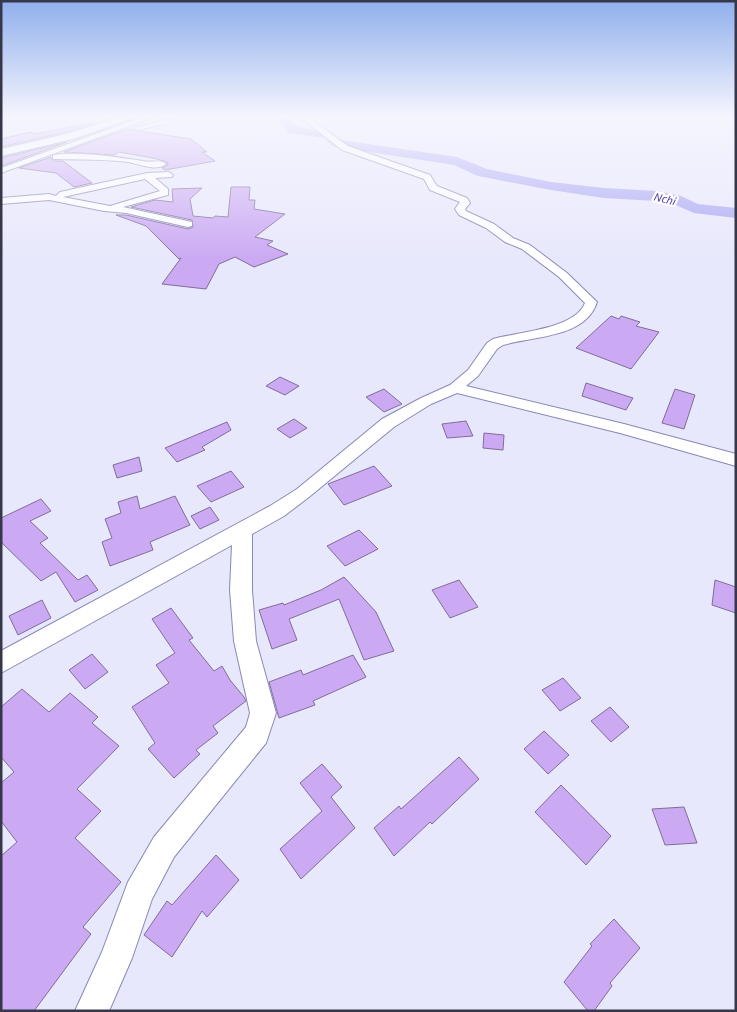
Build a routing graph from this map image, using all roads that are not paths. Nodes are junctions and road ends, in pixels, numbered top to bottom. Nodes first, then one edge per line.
1 (20, 164) edge
2 (391, 164) edge
3 (1, 171) edge
4 (169, 175) dead end
5 (147, 176) junction
6 (49, 197) junction
7 (1, 201) edge
8 (104, 208) junction
9 (188, 224) dead end
10 (455, 388) junction
11 (736, 460) edge
12 (242, 531) junction
13 (1, 663) edge
14 (92, 1011) edge

1 - 3 street
2 - 10 street
4 - 5 street
5 - 6 street
5 - 8 street
6 - 7 street
6 - 8 street
8 - 9 street
10 - 11 street
10 - 12 street
12 - 13 street
12 - 14 street

